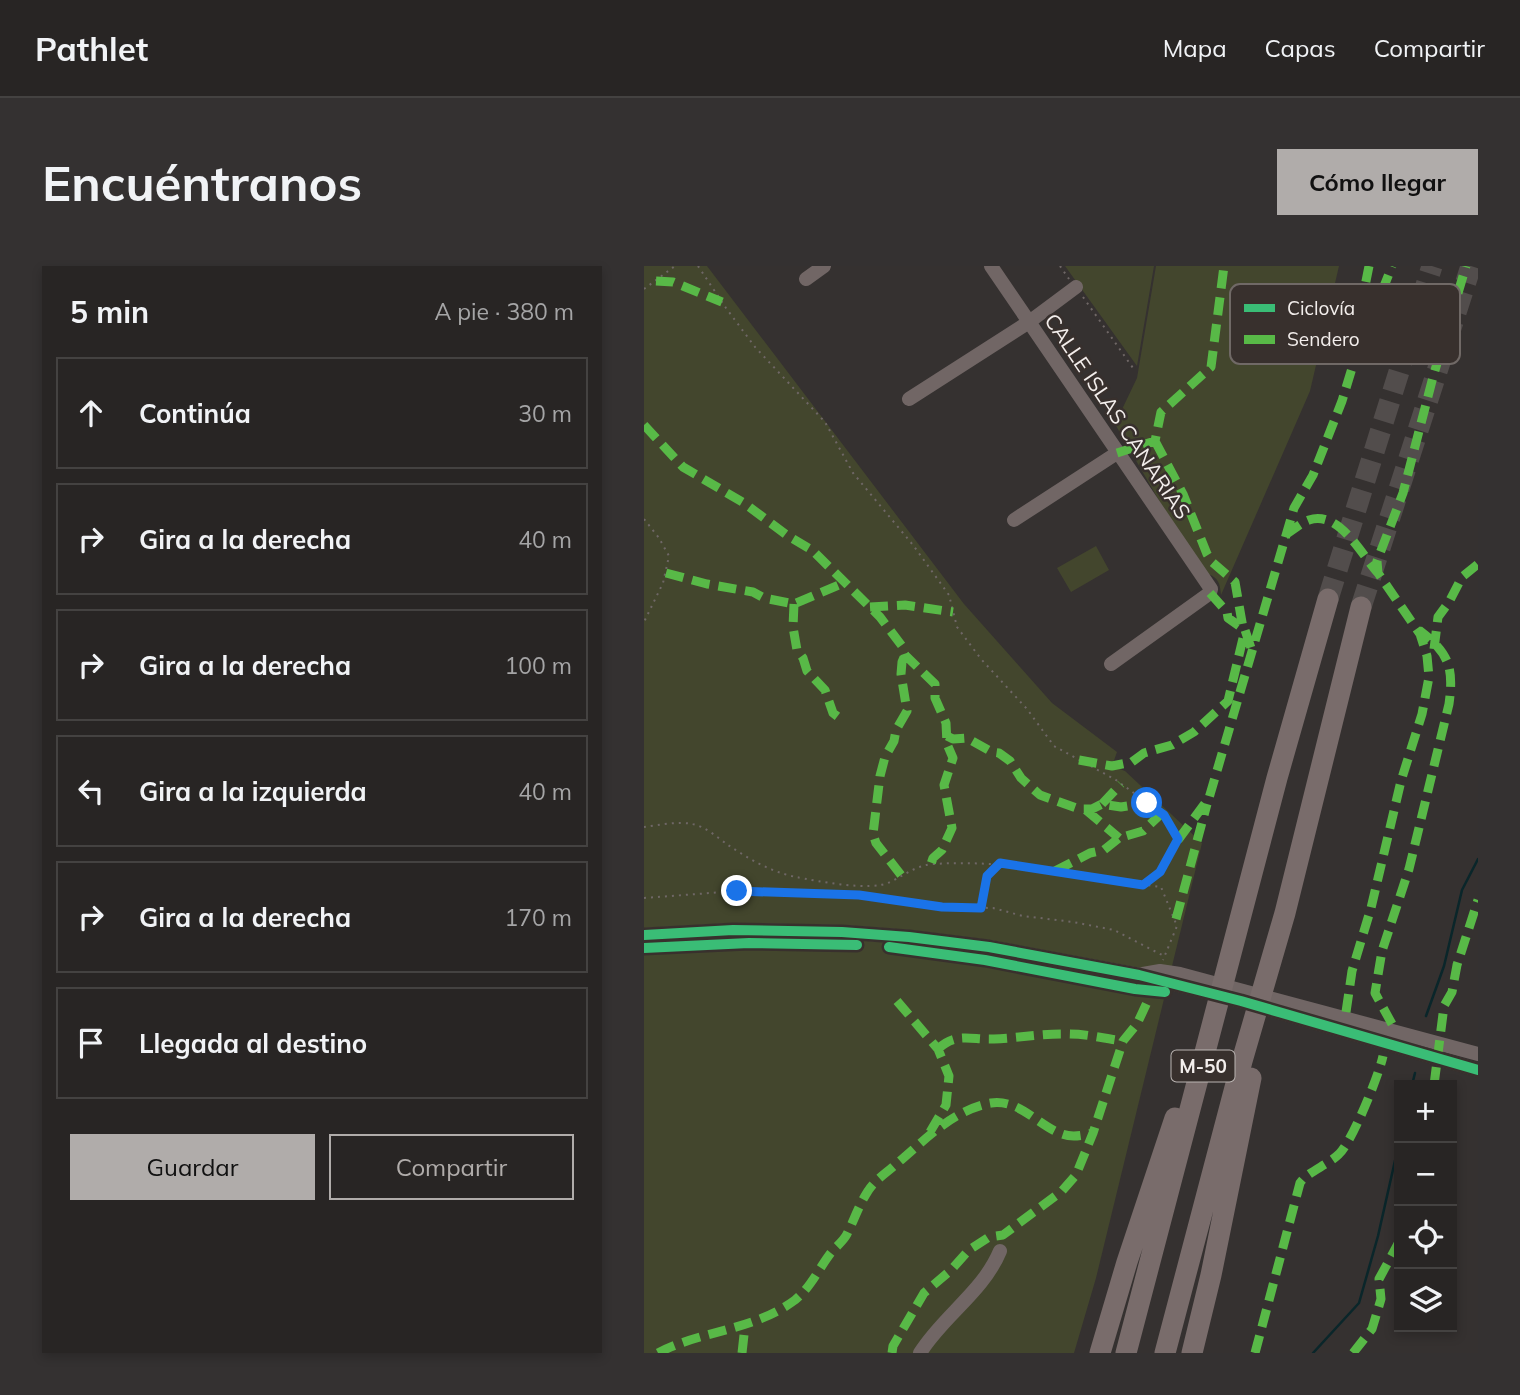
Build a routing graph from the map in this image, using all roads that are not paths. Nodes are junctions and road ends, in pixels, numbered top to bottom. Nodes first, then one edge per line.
1 (824, 266) edge
2 (991, 266) edge
3 (806, 279) dead end
4 (1076, 287) road end
5 (1029, 322) junction
6 (909, 399) dead end
7 (1117, 453) junction
8 (1014, 520) dead end
9 (1328, 599) tunnel mouth
10 (1361, 607) tunnel mouth
11 (1111, 664) dead end
12 (1277, 778) junction
13 (1285, 913) junction
14 (644, 935) edge
15 (1179, 980) junction
16 (1478, 1054) edge
17 (1478, 1070) edge
18 (1000, 1251) dead end
19 (920, 1353) edge
20 (1100, 1353) edge
21 (1126, 1353) edge
22 (1165, 1353) edge
23 (1192, 1353) edge

1 - 3 street
2 - 5 street, CALLE ISLAS CANARIAS
4 - 5 street
5 - 6 street
5 - 7 street, CALLE ISLAS CANARIAS
7 - 8 street
7 - 11 street, CALLE ISLAS CANARIAS
9 - 12 highway, M-50
10 - 13 highway, M-50
12 - 20 highway
12 - 21 highway, M-50
13 - 22 highway, M-50
13 - 23 highway
14 - 15 street
15 - 16 street
15 - 17 street
18 - 19 street

